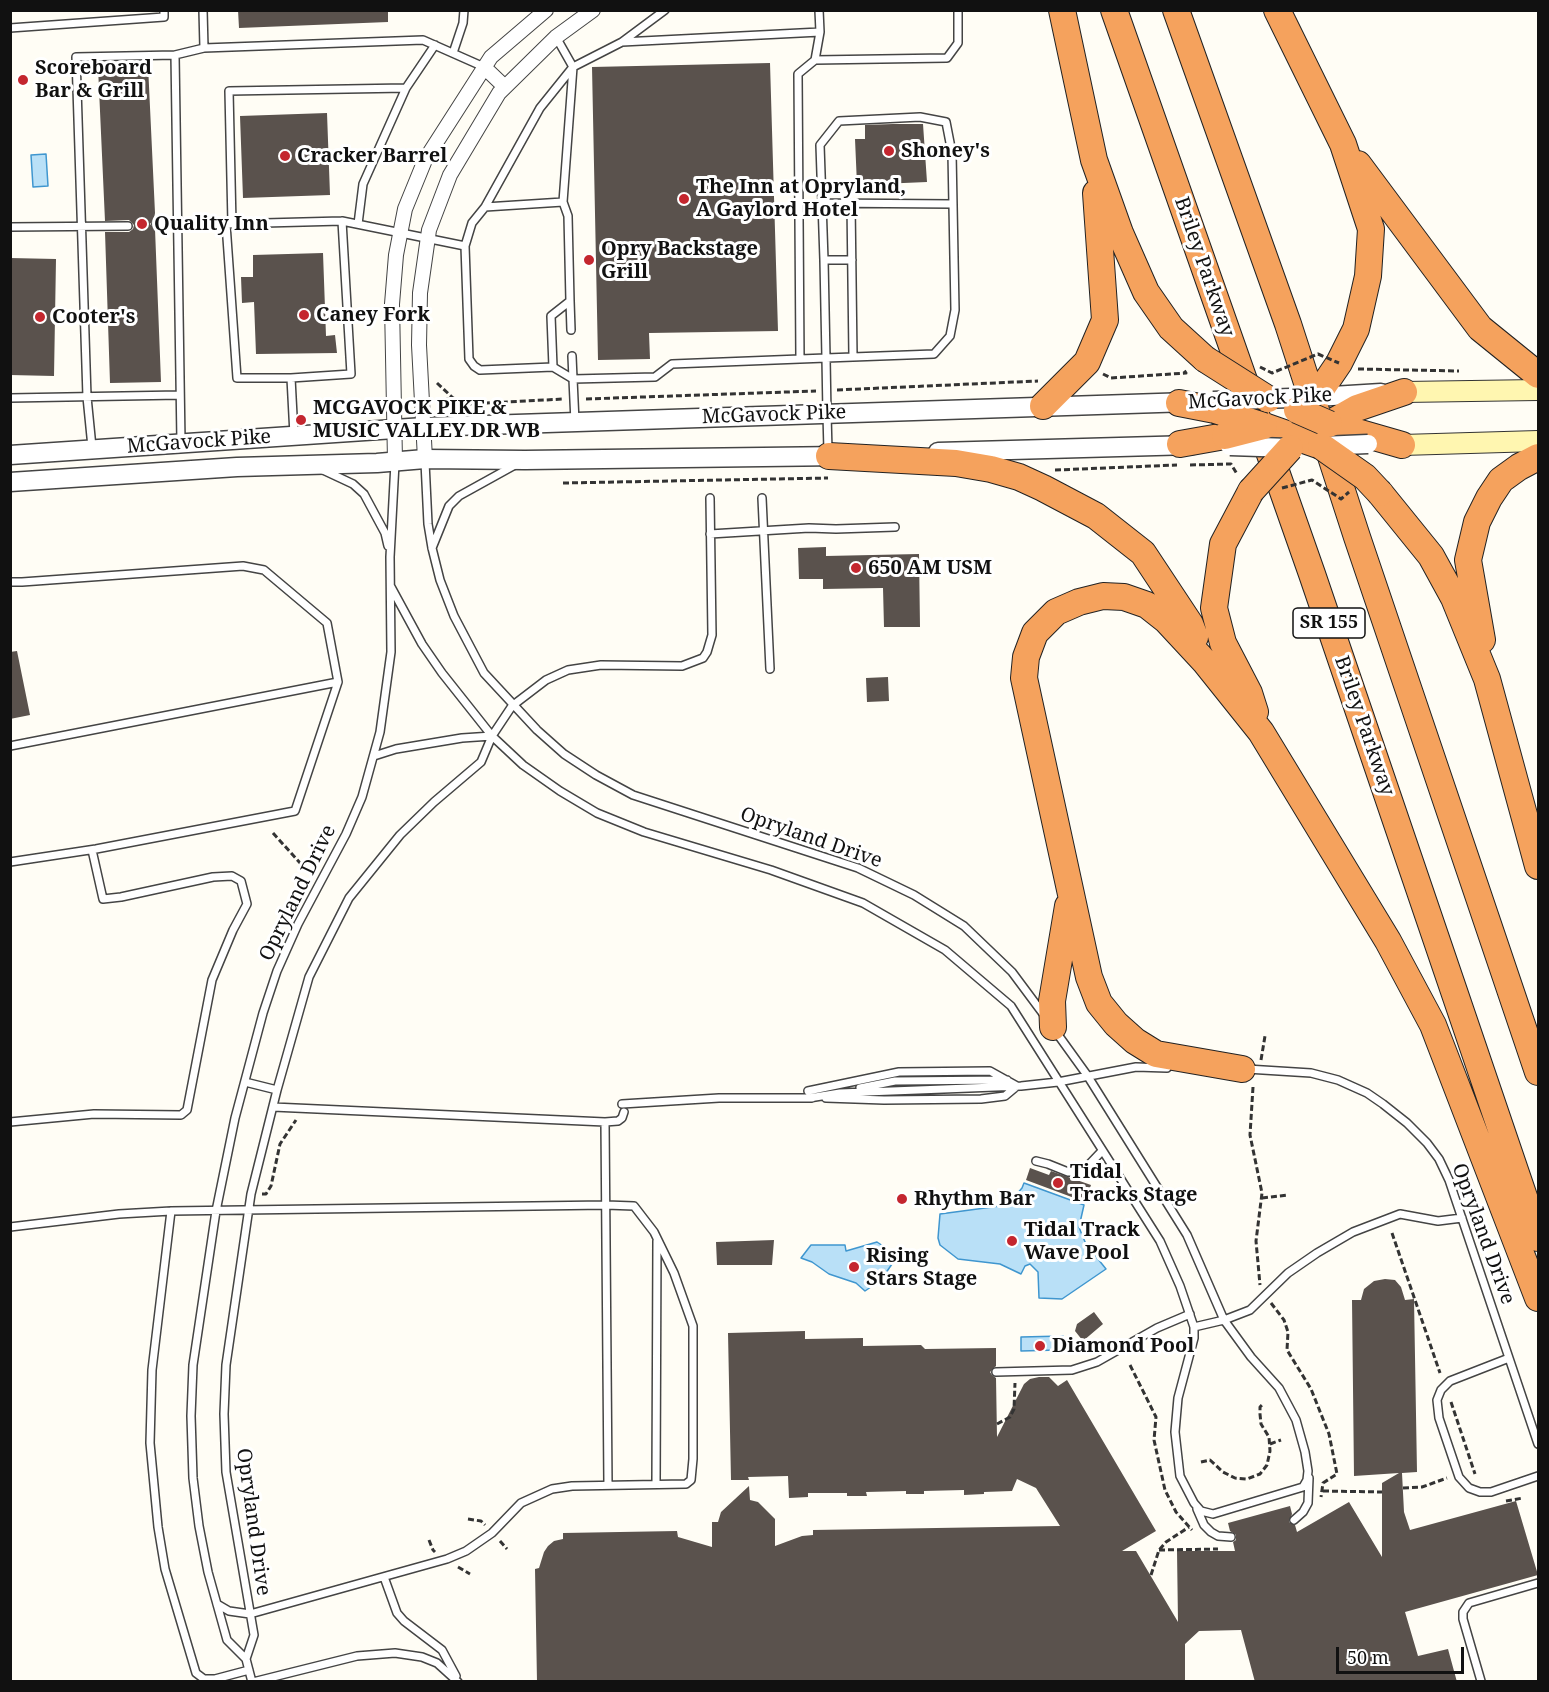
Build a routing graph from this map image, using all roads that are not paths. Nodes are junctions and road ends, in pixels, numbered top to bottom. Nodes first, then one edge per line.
1 (164, 10) edge
2 (203, 10) edge
3 (464, 10) edge
4 (593, 10) edge
5 (665, 10) edge
6 (819, 10) edge
7 (958, 10) edge
8 (1062, 10) edge
9 (1114, 10) edge
10 (1176, 10) edge
11 (1277, 10) edge
12 (539, 13) edge
13 (10, 28) edge
14 (820, 32) junction
15 (556, 37) junction
16 (622, 42) junction
17 (435, 45) junction
18 (204, 48) junction
19 (453, 53) junction
20 (175, 55) junction
21 (815, 60) junction
22 (484, 67) junction
23 (573, 67) junction
24 (505, 87) junction
25 (406, 88) junction
26 (1343, 144) junction
27 (1094, 160) junction
28 (563, 202) junction
29 (822, 203) junction
30 (851, 203) junction
31 (953, 204) junction
32 (485, 207) junction
33 (342, 221) junction
34 (177, 222) junction
35 (156, 224) dead end
36 (229, 224) junction
37 (358, 224) junction
38 (128, 226) dead end
39 (10, 227) edge
40 (81, 228) junction
41 (401, 232) junction
42 (428, 239) junction
43 (465, 246) junction
44 (824, 260) junction
45 (852, 260) junction
46 (570, 301) junction
47 (571, 330) dead end
48 (572, 356) dead end
49 (853, 357) junction
50 (826, 358) junction
51 (800, 359) junction
52 (553, 367) junction
53 (1539, 375) edge
54 (291, 378) junction
55 (573, 379) junction
56 (1539, 390) edge
57 (1404, 392) joint
58 (180, 395) junction
59 (87, 397) junction
60 (10, 398) edge
61 (1268, 399) junction
62 (1354, 401) junction
63 (1179, 403) joint
64 (1306, 403) junction
65 (1043, 406) junction
66 (1214, 406) junction
67 (827, 414) junction
68 (575, 422) junction
69 (1264, 426) junction
70 (424, 427) junction
71 (396, 428) junction
72 (294, 435) junction
73 (1311, 439) junction
74 (1228, 441) junction
75 (1539, 441) edge
76 (181, 444) junction
77 (1180, 444) joint
78 (1402, 445) joint
79 (92, 449) junction
80 (10, 455) edge
81 (829, 456) junction
82 (1539, 457) edge
83 (425, 459) junction
84 (525, 460) junction
85 (395, 461) junction
86 (309, 465) junction
87 (10, 482) edge
88 (710, 498) dead end
89 (762, 498) dead end
90 (895, 527) dead end
91 (763, 531) junction
92 (710, 534) junction
93 (432, 548) junction
94 (390, 558) junction
95 (10, 582) edge
96 (391, 587) junction
97 (1205, 662) junction
98 (770, 669) dead end
99 (1487, 679) junction
100 (338, 682) junction
101 (512, 706) junction
102 (1261, 732) junction
103 (492, 736) junction
104 (10, 746) edge
105 (374, 756) junction
106 (92, 850) junction
107 (10, 862) edge
108 (1539, 866) edge
109 (1071, 891) junction
110 (1053, 1027) junction
111 (1171, 1068) dead end
112 (1195, 1069) dead end
113 (1242, 1069) junction
114 (1539, 1072) edge
115 (1087, 1075) junction
116 (1008, 1080) junction
117 (245, 1082) junction
118 (1058, 1082) junction
119 (1017, 1086) junction
120 (277, 1090) junction
121 (840, 1093) junction
122 (809, 1094) junction
123 (622, 1104) dead end
124 (273, 1107) junction
125 (624, 1112) dead end
126 (10, 1122) edge
127 (605, 1122) junction
128 (1102, 1151) junction
129 (1036, 1161) dead end
130 (606, 1205) junction
131 (249, 1210) junction
132 (171, 1211) junction
133 (216, 1211) junction
134 (1462, 1218) junction
135 (10, 1227) edge
136 (657, 1238) junction
137 (1539, 1238) edge
138 (1539, 1298) edge
139 (1190, 1314) junction
140 (1224, 1320) junction
141 (1194, 1327) junction
142 (1509, 1358) junction
143 (996, 1372) dead end
144 (1539, 1444) edge
145 (1308, 1471) junction
146 (1539, 1476) edge
147 (656, 1484) junction
148 (608, 1485) junction
149 (1194, 1503) junction
150 (1294, 1520) dead end
151 (1231, 1536) dead end
152 (384, 1577) junction
153 (1539, 1583) edge
154 (217, 1604) junction
155 (250, 1614) junction
156 (246, 1659) junction
157 (249, 1670) junction
158 (212, 1680) edge
159 (458, 1680) edge
160 (1481, 1681) edge
161 (252, 1682) edge

1 - 13 lane
2 - 18 lane
3 - 19 lane
4 - 15 street
5 - 16 lane
6 - 14 lane
7 - 21 lane
8 - 27 highway
9 - 137 highway, Briley Parkway / SR 155
10 - 114 highway, SR 155
11 - 26 highway
12 - 15 street
12 - 22 street
14 - 16 lane
14 - 21 lane
15 - 23 lane
15 - 24 street
16 - 23 lane
17 - 18 lane
17 - 19 lane
17 - 25 lane
18 - 20 lane
19 - 22 lane
20 - 34 lane
20 - 40 lane
21 - 51 lane
22 - 24 street
22 - 41 street
23 - 28 lane
23 - 32 lane
24 - 42 street
25 - 36 lane
25 - 37 lane
26 - 53 highway
26 - 64 highway
27 - 61 highway, bridge
27 - 65 highway
28 - 32 lane
28 - 46 lane
29 - 30 lane
29 - 31 lane
29 - 44 lane
30 - 31 lane
30 - 45 lane
31 - 49 lane
32 - 43 lane
33 - 36 lane
33 - 37 lane
33 - 54 lane
34 - 35 lane
34 - 36 lane
34 - 58 lane
36 - 54 lane
37 - 41 lane
38 - 40 lane
39 - 40 lane
40 - 59 lane
41 - 42 lane
41 - 71 street
42 - 43 lane
42 - 70 street
43 - 52 lane
44 - 45 lane
44 - 50 lane
45 - 49 lane
46 - 47 lane
46 - 52 lane
48 - 55 lane
49 - 50 lane
50 - 51 lane
50 - 67 lane
51 - 55 lane
52 - 55 lane
54 - 72 lane
55 - 68 lane
56 - 57 main road
57 - 62 highway
58 - 59 lane
58 - 76 lane
59 - 60 lane
59 - 79 lane
61 - 64 highway, bridge
61 - 66 street, McGavock Pike, bridge
62 - 64 street, McGavock Pike
62 - 73 highway
63 - 65 street, McGavock Pike
63 - 66 highway
64 - 69 highway
64 - 73 highway, bridge
65 - 67 street, McGavock Pike
66 - 69 highway, bridge
67 - 68 street, McGavock Pike
67 - 81 lane
68 - 70 street, McGavock Pike
69 - 73 highway
69 - 74 highway, bridge
70 - 71 street, McGavock Pike
70 - 83 street
71 - 72 street, McGavock Pike
71 - 85 street
72 - 76 street, McGavock Pike
73 - 74 street, bridge
73 - 78 highway
73 - 99 highway, bridge
73 - 102 highway, bridge
74 - 77 highway
75 - 78 main road
76 - 79 street, McGavock Pike
77 - 81 street, McGavock Pike
79 - 80 street, McGavock Pike
81 - 84 street, McGavock Pike
81 - 97 highway
82 - 99 highway
83 - 84 street, McGavock Pike
83 - 85 street, McGavock Pike
83 - 93 lane, Opryland Drive
84 - 93 lane
85 - 86 street, McGavock Pike
85 - 94 lane, Opryland Drive
86 - 87 street, McGavock Pike
86 - 94 lane
88 - 92 lane, Opryland Drive
89 - 91 lane
90 - 91 lane
91 - 92 lane
91 - 98 lane
92 - 101 lane, Opryland Drive
93 - 101 lane, Opryland Drive
94 - 96 lane, Opryland Drive
95 - 100 lane
96 - 103 lane, Opryland Drive
96 - 105 lane, Opryland Drive
97 - 102 highway
97 - 109 highway
99 - 108 highway
100 - 104 lane
100 - 106 lane
101 - 103 lane, Opryland Drive
101 - 110 lane, Opryland Drive
102 - 138 highway
103 - 105 lane
103 - 118 lane, Opryland Drive
103 - 120 lane, Opryland Drive
105 - 117 lane, Opryland Drive
106 - 107 lane
106 - 126 lane
109 - 110 highway
109 - 113 highway
110 - 115 lane, Opryland Drive
111 - 115 lane
112 - 113 lane, Opryland Drive
113 - 134 lane, Opryland Drive
115 - 118 lane
115 - 140 lane, Opryland Drive
116 - 119 lane
116 - 121 lane
116 - 122 lane
117 - 120 lane
117 - 133 lane, Opryland Drive
118 - 119 lane
118 - 128 lane, Opryland Drive
119 - 121 lane
119 - 122 lane
120 - 124 lane, Opryland Drive
121 - 122 lane
122 - 123 lane
124 - 127 lane
124 - 131 lane, Opryland Drive
125 - 127 lane
127 - 130 lane
128 - 129 lane
128 - 139 lane, Opryland Drive
130 - 131 lane
130 - 136 lane
130 - 148 lane
131 - 133 lane
131 - 155 lane, Opryland Drive
132 - 133 lane
132 - 135 lane
132 - 158 lane
133 - 154 lane, Opryland Drive
134 - 140 lane
134 - 142 lane, Opryland Drive
136 - 147 lane
136 - 147 lane
139 - 141 lane, Opryland Drive
139 - 143 lane
140 - 141 lane
140 - 145 lane, Opryland Drive
141 - 149 lane, Opryland Drive
142 - 144 lane, Opryland Drive
142 - 146 lane
145 - 149 lane
145 - 150 lane, Opryland Drive
147 - 148 lane
148 - 152 lane
149 - 151 lane, Opryland Drive
152 - 155 lane
152 - 159 lane
153 - 160 lane
154 - 155 lane
154 - 156 lane, Opryland Drive
155 - 156 lane, Opryland Drive
156 - 157 lane, Opryland Drive
157 - 158 lane
157 - 161 lane, Opryland Drive
159 - 161 lane

